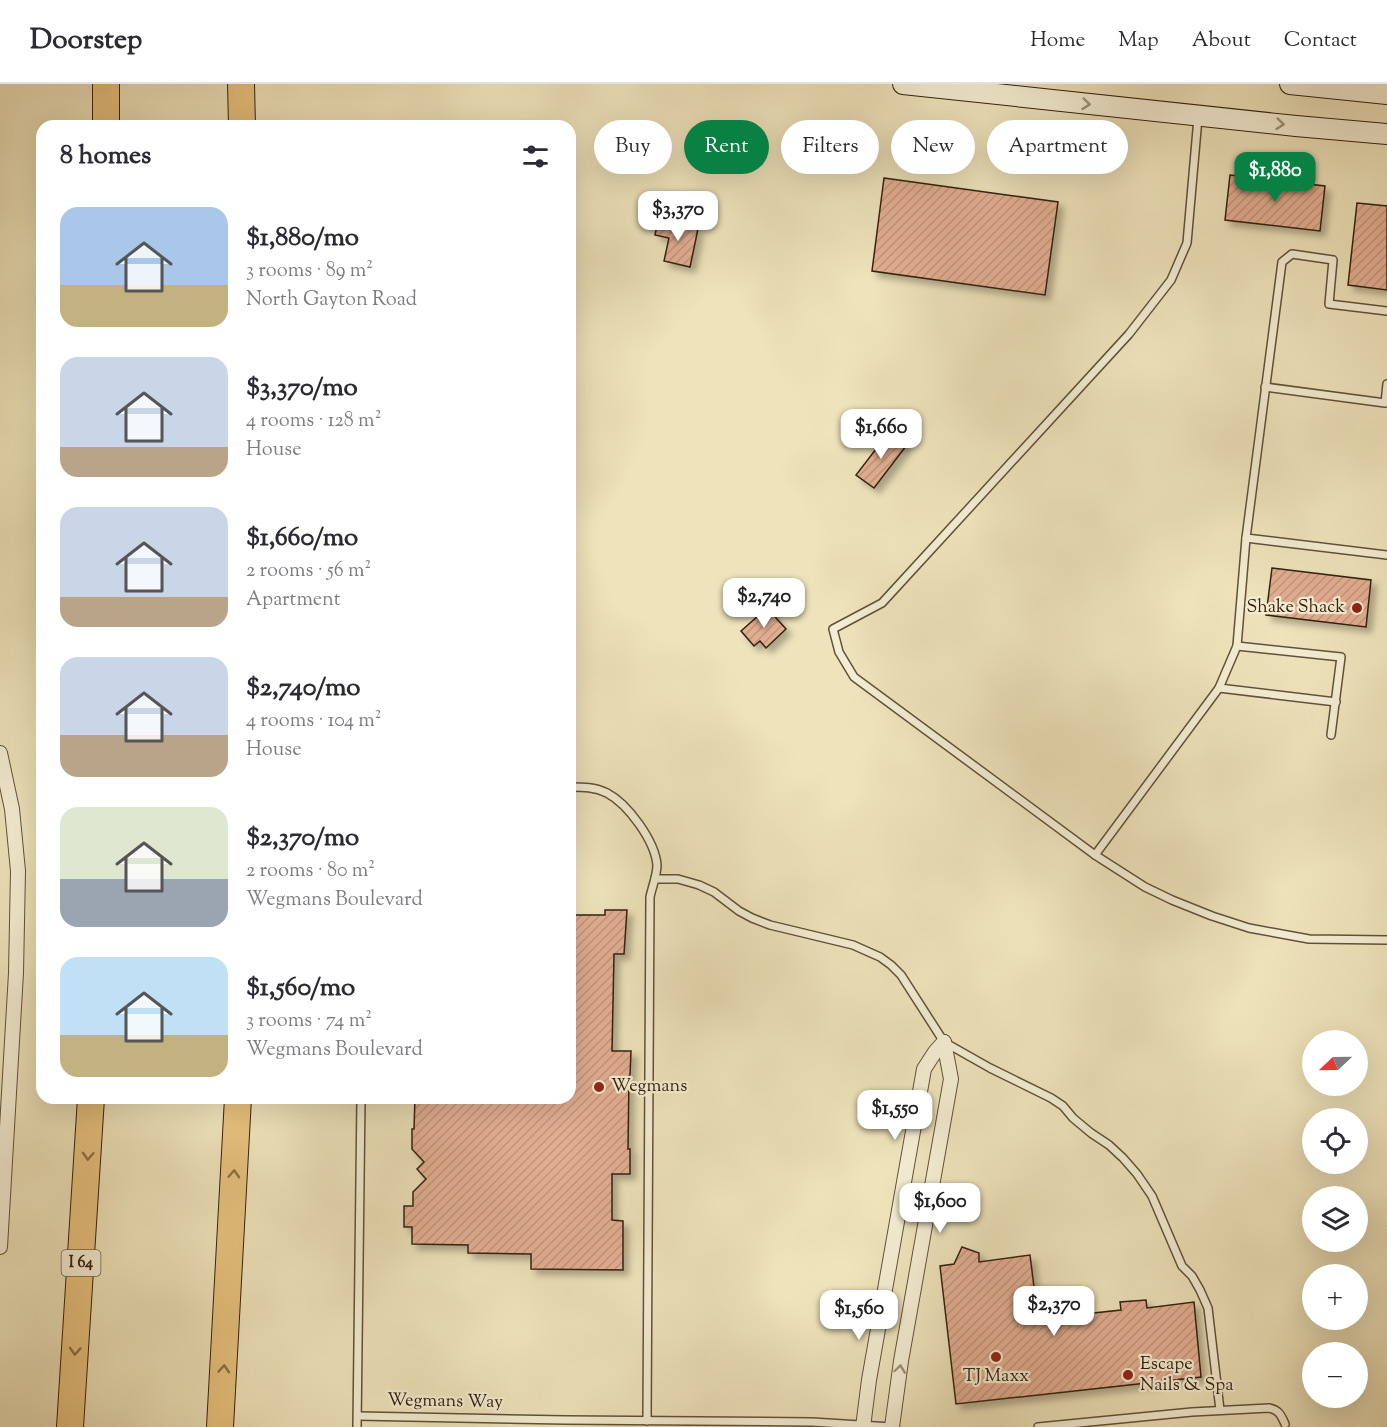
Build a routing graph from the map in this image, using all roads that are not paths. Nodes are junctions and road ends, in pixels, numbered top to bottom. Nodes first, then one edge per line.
1 (106, 84) edge
2 (241, 84) edge
3 (903, 84) edge
4 (1290, 84) edge
5 (1387, 94) edge
6 (1198, 116) junction
7 (106, 120) edge
8 (242, 120) edge
9 (1387, 134) edge
10 (1387, 311) edge
11 (1387, 384) edge
12 (1265, 387) junction
13 (1246, 538) junction
14 (1387, 555) edge
15 (1237, 646) junction
16 (1219, 688) junction
17 (1336, 702) junction
18 (1331, 735) dead end
19 (0, 753) edge
20 (576, 787) edge
21 (1095, 855) junction
22 (655, 879) junction
23 (1387, 940) edge
24 (944, 1042) junction
25 (91, 1104) edge
26 (238, 1104) edge
27 (361, 1104) edge
28 (0, 1246) edge
29 (1220, 1410) junction
30 (358, 1416) junction
31 (647, 1421) junction
32 (566, 1423) edge
33 (1106, 1424) edge
34 (1285, 1424) dead end
35 (863, 1426) edge
36 (70, 1427) edge
37 (220, 1427) edge
38 (357, 1427) edge
39 (893, 1427) edge
40 (1038, 1427) edge

1 - 7 highway
2 - 8 highway
3 -> 6 main road
4 - 5 main road
6 -> 9 main road
6 - 21 lane
10 - 12 lane
11 - 12 lane
12 - 13 lane
13 - 14 lane
13 - 15 lane
15 - 16 lane
15 - 17 lane
16 - 17 lane
16 - 21 lane
17 - 18 lane
19 - 28 street
20 - 22 lane
21 - 23 lane
22 - 24 lane
22 - 31 lane
24 - 29 lane
24 - 35 street
39 -> 24 street
25 -> 36 highway, I 64
37 -> 26 highway
27 - 30 lane
29 - 33 lane
29 - 34 lane
30 - 32 lane, Wegmans Way
30 - 38 lane
31 - 32 lane, Wegmans Way
31 - 35 lane, Wegmans Way
33 - 40 lane
35 - 39 lane, Wegmans Way

